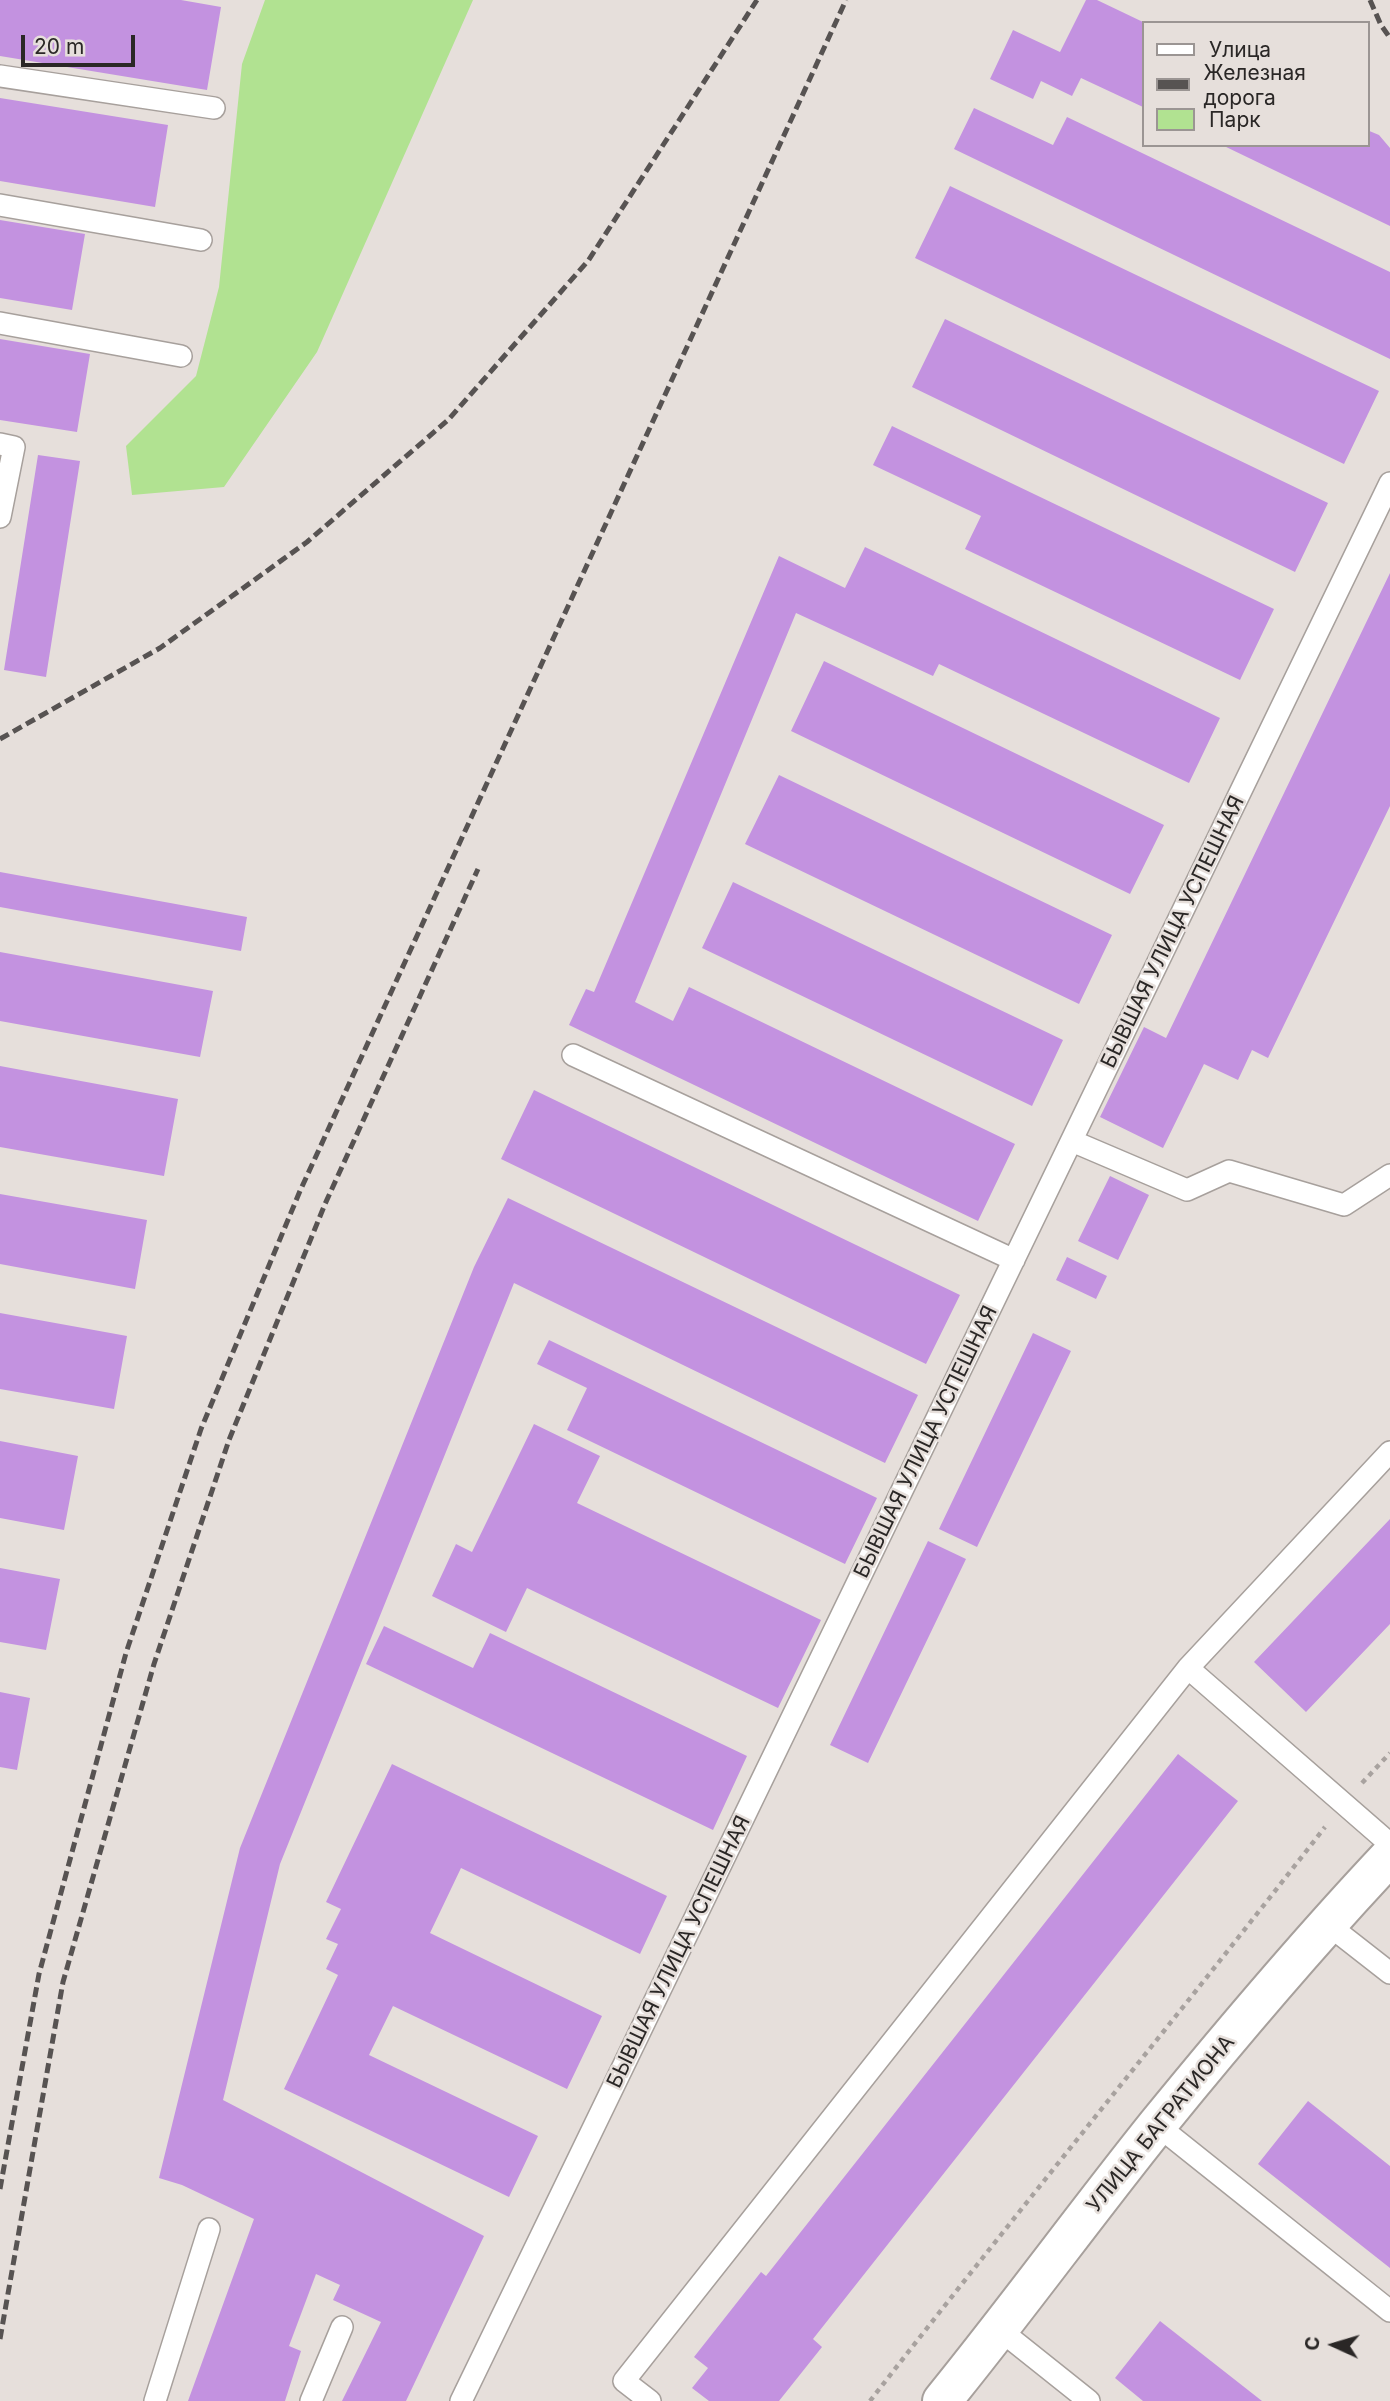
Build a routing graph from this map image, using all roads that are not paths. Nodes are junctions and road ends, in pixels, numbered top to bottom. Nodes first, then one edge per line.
1 (0, 76) edge
2 (214, 108) dead end
3 (0, 205) edge
4 (201, 240) dead end
5 (0, 323) edge
6 (181, 356) dead end
7 (0, 444) edge
8 (1390, 483) edge
9 (0, 517) edge
10 (573, 1055) dead end
11 (1072, 1141) junction
12 (1390, 1175) edge
13 (1014, 1260) junction
14 (1390, 1452) edge
15 (1188, 1668) junction
16 (1390, 1844) edge
17 (1390, 1856) edge
18 (1326, 1923) junction
19 (1390, 1973) edge
20 (1157, 2125) junction
21 (209, 2229) dead end
22 (1390, 2311) edge
23 (342, 2327) dead end
24 (1000, 2330) junction
25 (155, 2401) edge
26 (311, 2401) edge
27 (461, 2401) edge
28 (650, 2401) edge
29 (942, 2401) edge
30 (1089, 2401) edge

1 - 2 lane
3 - 4 lane
5 - 6 lane
7 - 9 lane
8 - 11 lane, БЫВШАЯ УЛИЦА УСПЕШНАЯ
10 - 13 lane
11 - 12 lane
11 - 13 lane, БЫВШАЯ УЛИЦА УСПЕШНАЯ
13 - 27 lane, БЫВШАЯ УЛИЦА УСПЕШНАЯ
14 - 15 lane
15 - 16 lane
15 - 28 lane
17 - 18 street, УЛИЦА БАГРАТИОНА
18 - 19 lane
18 - 20 street, УЛИЦА БАГРАТИОНА
20 - 22 lane
20 - 24 street, УЛИЦА БАГРАТИОНА
21 - 25 lane
23 - 26 lane
24 - 29 street, УЛИЦА БАГРАТИОНА
24 - 30 lane

